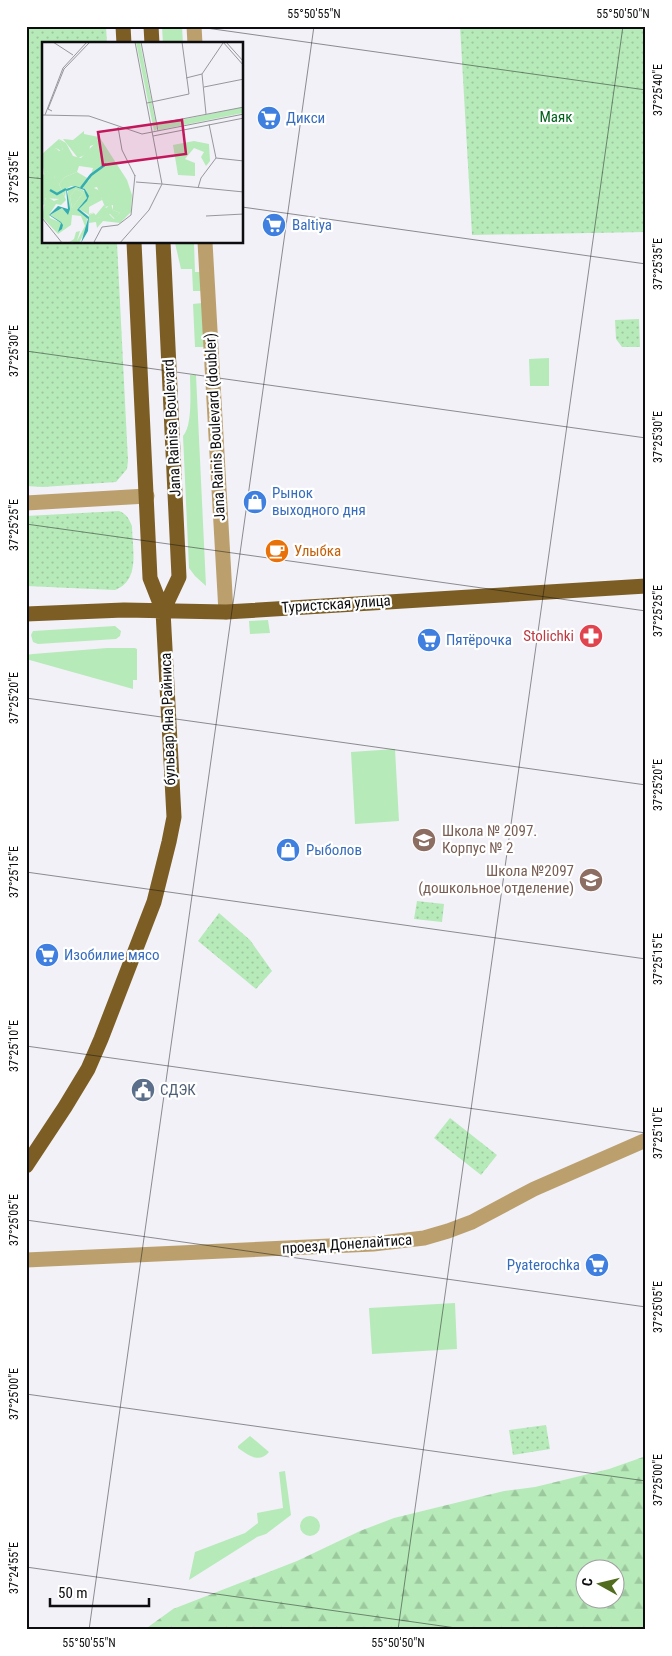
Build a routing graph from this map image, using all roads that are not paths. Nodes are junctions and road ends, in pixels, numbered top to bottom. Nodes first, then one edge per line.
1 (123, 26) edge
2 (151, 26) edge
3 (194, 26) edge
4 (124, 42) edge
5 (152, 42) edge
6 (195, 42) edge
7 (134, 244) edge
8 (163, 244) edge
9 (206, 244) edge
10 (147, 496) junction
11 (26, 503) edge
12 (646, 586) edge
13 (163, 611) junction
14 (226, 612) junction
15 (26, 614) edge
16 (646, 1140) edge
17 (26, 1166) edge
18 (26, 1260) edge

1 - 4 main road
2 - 5 main road
3 - 6 street
7 - 10 main road, бульвар Яна Райниса
8 - 13 main road, Jana Rainisa Boulevard
9 - 14 street, Jana Rainis Boulevard (doubler)
10 - 11 street
10 - 13 main road, бульвар Яна Райниса
12 - 14 main road, Туристская улица
13 - 14 main road, Туристская улица
13 - 15 main road, Туристская улица
13 - 17 main road, бульвар Яна Райниса
16 - 18 street, проезд Донелайтиса

